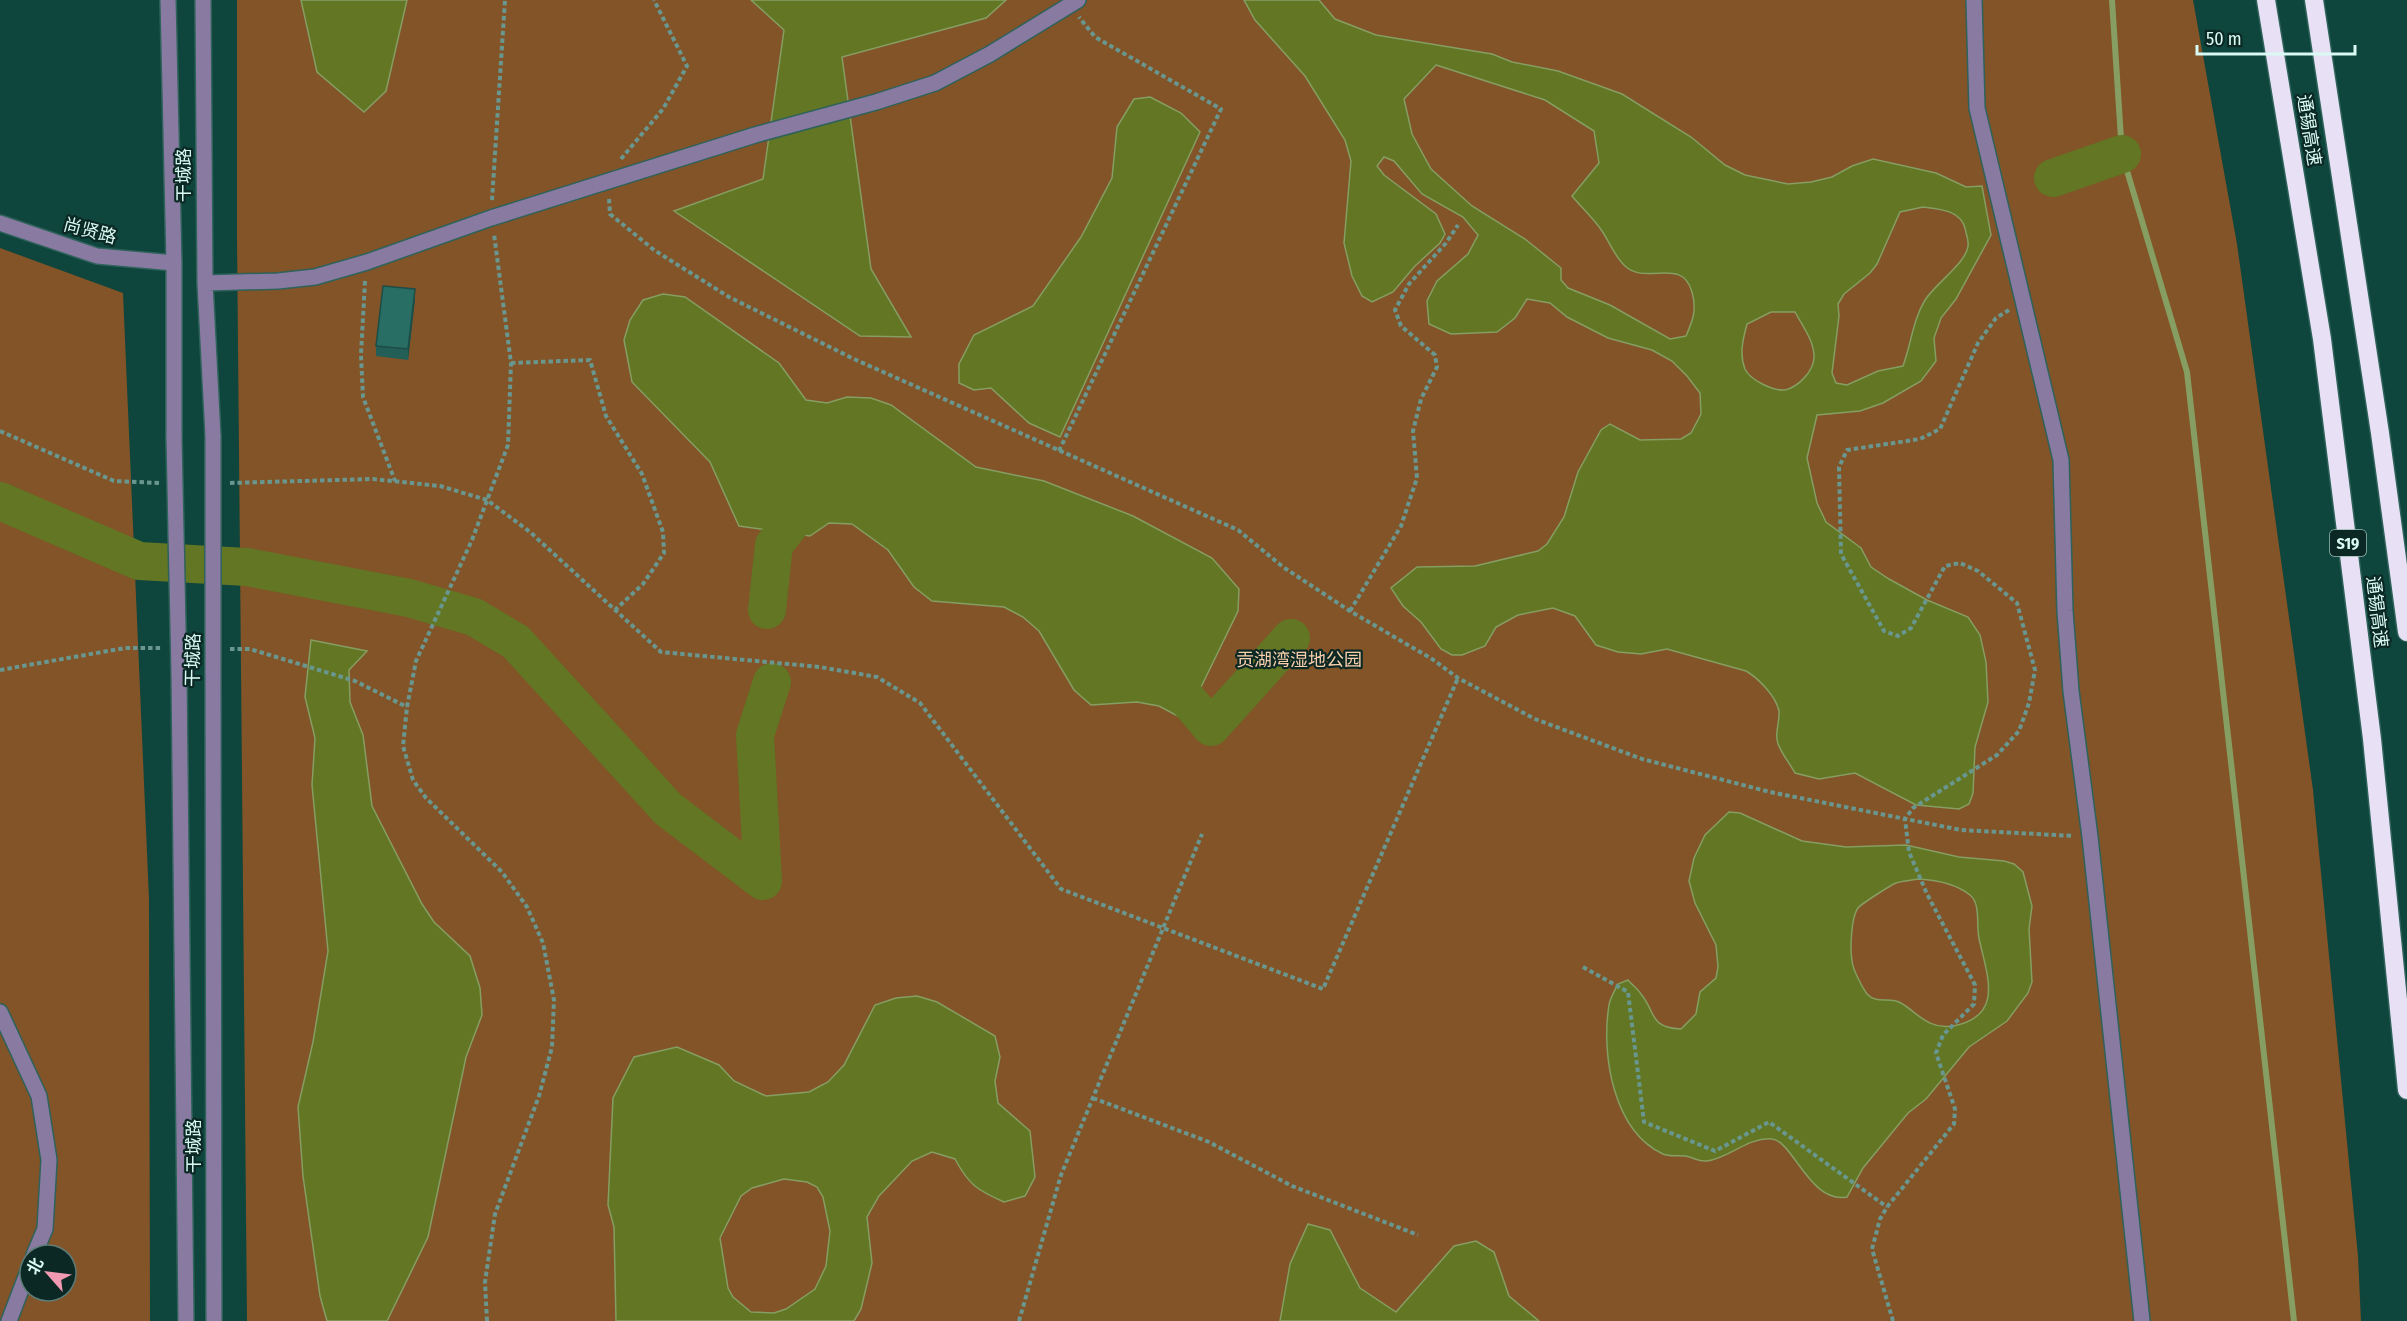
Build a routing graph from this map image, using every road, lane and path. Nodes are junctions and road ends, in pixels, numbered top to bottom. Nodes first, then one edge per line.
1 (168, 0) edge
2 (203, 0) edge
3 (505, 0) edge
4 (654, 0) edge
5 (1974, 0) edge
6 (2266, 0) edge
7 (2314, 0) edge
8 (1074, 3) edge
9 (609, 181) junction
10 (491, 218) junction
11 (0, 221) edge
12 (1458, 225) dead end
13 (174, 261) junction
14 (367, 262) junction
15 (205, 283) junction
16 (2023, 300) junction
17 (511, 363) junction
18 (0, 431) edge
19 (1059, 451) junction
20 (395, 481) junction
21 (168, 483) dead end
22 (227, 483) dead end
23 (487, 500) junction
24 (615, 610) junction
25 (1350, 611) junction
26 (2407, 632) edge
27 (316, 668) dead end
28 (1458, 678) junction
29 (407, 707) junction
30 (1905, 819) junction
31 (1202, 834) dead end
32 (2090, 837) junction
33 (1164, 928) junction
34 (1584, 967) dead end
35 (0, 1012) edge
36 (2407, 1090) edge
37 (1093, 1098) junction
38 (1887, 1207) junction
39 (1418, 1235) dead end
40 (39, 1243) edge
41 (18, 1297) edge
42 (9, 1321) edge
43 (186, 1321) edge
44 (214, 1321) edge
45 (487, 1321) edge
46 (1019, 1321) edge
47 (1893, 1321) edge
48 (2142, 1321) edge

1 - 13 street, 干城路
2 - 15 street, 干城路
3 - 10 path
4 - 9 path
5 - 16 street
6 - 36 highway, 通锡高速 / S19
7 - 26 highway, 通锡高速 / S19
8 - 9 street
8 - 19 path
9 - 10 street
9 - 19 path
10 - 14 street
10 - 17 path
11 - 13 street, 尚贤路
12 - 25 path
13 - 43 street, 干城路, bridge
14 - 15 street
14 - 20 path
15 - 44 street, 干城路, bridge
16 - 30 path
16 - 32 street
17 - 23 path
17 - 24 path
18 - 21 path
19 - 25 path
20 - 22 path
20 - 23 path
23 - 24 path
23 - 29 path
24 - 33 path
25 - 28 path
27 - 29 path
28 - 30 path
28 - 33 path
29 - 45 path
30 - 32 path
30 - 38 path
31 - 33 path
32 - 48 street
33 - 37 path
34 - 38 path
35 - 40 street
37 - 39 path
37 - 46 path
38 - 47 path
41 - 42 street

